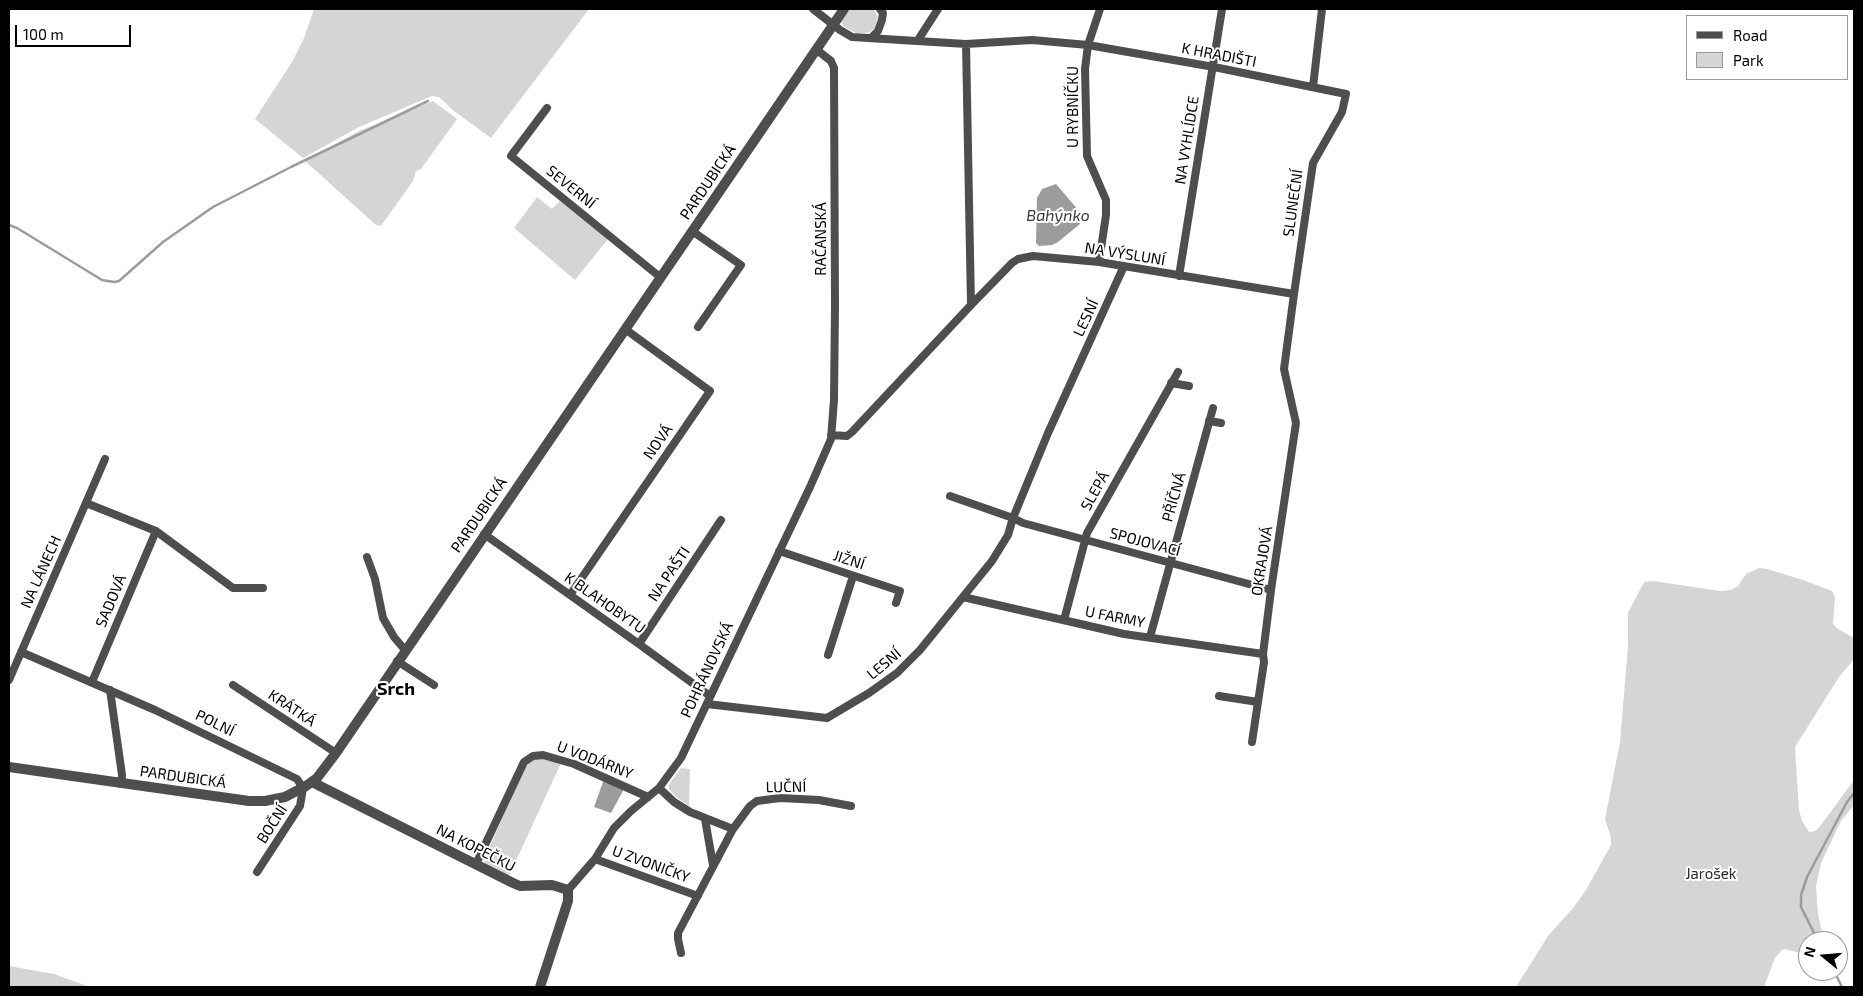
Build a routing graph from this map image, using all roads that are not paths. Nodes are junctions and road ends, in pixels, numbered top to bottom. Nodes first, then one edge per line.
1 (813, 9) edge
2 (844, 9) edge
3 (880, 9) edge
4 (938, 9) edge
5 (1100, 9) edge
6 (1222, 9) edge
7 (1322, 9) edge
8 (833, 25) junction
9 (871, 38) junction
10 (918, 40) junction
11 (966, 44) junction
12 (1088, 45) junction
13 (817, 50) junction
14 (1214, 67) junction
15 (1313, 87) junction
16 (1346, 94) joint
17 (547, 108) dead end
18 (692, 232) junction
19 (1099, 262) junction
20 (1124, 266) junction
21 (1179, 276) junction
22 (660, 277) junction
23 (1294, 294) junction
24 (971, 305) junction
25 (698, 327) dead end
26 (625, 330) junction
27 (1178, 372) dead end
28 (1171, 383) junction
29 (1189, 386) dead end
30 (1213, 408) dead end
31 (1209, 421) junction
32 (1221, 424) dead end
33 (832, 436) junction
34 (105, 459) dead end
35 (1290, 472) joint
36 (950, 496) dead end
37 (86, 503) junction
38 (1013, 518) junction
39 (721, 520) dead end
40 (156, 532) junction
41 (484, 534) junction
42 (1085, 540) junction
43 (779, 552) junction
44 (367, 557) dead end
45 (1170, 562) junction
46 (853, 576) junction
47 (264, 588) dead end
48 (1271, 590) junction
49 (570, 595) junction
50 (963, 597) junction
51 (896, 603) dead end
52 (1064, 620) junction
53 (1150, 637) junction
54 (639, 644) junction
55 (405, 650) junction
56 (21, 652) junction
57 (828, 654) dead end
58 (1263, 654) junction
59 (397, 661) junction
60 (9, 680) edge
61 (92, 682) junction
62 (434, 684) dead end
63 (234, 685) dead end
64 (110, 690) junction
65 (1219, 696) dead end
66 (708, 700) junction
67 (1258, 702) junction
68 (1252, 742) dead end
69 (336, 753) junction
70 (9, 767) edge
71 (312, 782) junction
72 (121, 784) junction
73 (303, 788) junction
74 (659, 788) junction
75 (648, 798) junction
76 (851, 806) dead end
77 (705, 819) junction
78 (733, 829) junction
79 (595, 859) junction
80 (476, 864) junction
81 (713, 865) junction
82 (256, 872) dead end
83 (568, 890) junction
84 (698, 896) junction
85 (681, 952) dead end
86 (540, 987) edge

1 - 8 street
2 - 8 street, PARDUBICKÁ
3 - 9 street
4 - 10 street
5 - 12 street, U RYBNÍČKU
6 - 14 street, NA VYHLÍDCE
7 - 15 street
8 - 9 street
8 - 13 street, PARDUBICKÁ
9 - 10 street
10 - 11 street
11 - 12 street
11 - 24 street
12 - 14 street, K HRADIŠTI
12 - 19 street, U RYBNÍČKU
13 - 18 street, PARDUBICKÁ
13 - 33 street, RAČANSKÁ
14 - 15 street, K HRADIŠTI
14 - 21 street, NA VYHLÍDCE
15 - 16 street, K HRADIŠTI
16 - 23 street, SLUNEČNÍ
17 - 22 street, SEVERNÍ
18 - 22 street, PARDUBICKÁ
18 - 25 street
19 - 20 street, NA VÝSLUNÍ
19 - 24 street, NA VÝSLUNÍ
20 - 21 street, NA VÝSLUNÍ
20 - 38 street, LESNÍ
21 - 23 street, NA VÝSLUNÍ
22 - 26 street, PARDUBICKÁ
23 - 35 street, SLUNEČNÍ
24 - 33 street, NA VÝSLUNÍ
26 - 41 street, PARDUBICKÁ
26 - 49 street, NOVÁ
27 - 28 street, SLEPÁ
28 - 29 street
28 - 42 street, SLEPÁ
30 - 31 street, PŘÍČNÁ
31 - 32 street
31 - 45 street, PŘÍČNÁ
33 - 43 street, POHRÁNOVSKÁ
34 - 37 street, NA LÁNECH
35 - 48 street, OKRAJOVÁ
36 - 38 street
37 - 40 street
37 - 56 street, NA LÁNECH
38 - 42 street, SPOJOVACÍ
38 - 50 street, LESNÍ
39 - 54 street, NA PAŠTI
40 - 47 street
40 - 61 street, SADOVÁ
41 - 49 street, K BLAHOBYTU
41 - 55 street, PARDUBICKÁ
42 - 45 street, SPOJOVACÍ
42 - 52 street, SLEPÁ
43 - 46 street, JIŽNÍ
43 - 66 street, POHRÁNOVSKÁ
44 - 55 street
45 - 48 street, SPOJOVACÍ
45 - 53 street, PŘÍČNÁ
46 - 51 street, JIŽNÍ
46 - 57 street
48 - 58 street, OKRAJOVÁ
49 - 54 street, K BLAHOBYTU
50 - 52 street, U FARMY
50 - 66 street, LESNÍ
52 - 53 street, U FARMY
53 - 58 street, U FARMY
54 - 66 street, K BLAHOBYTU
55 - 59 street, PARDUBICKÁ
56 - 60 street, NA LÁNECH
56 - 61 street, POLNÍ
58 - 67 street, OKRAJOVÁ
59 - 62 street
59 - 69 street, PARDUBICKÁ
61 - 64 street, POLNÍ
63 - 69 street, KRÁTKÁ
64 - 72 street
64 - 73 street, POLNÍ
65 - 67 street
66 - 74 street, POHRÁNOVSKÁ
67 - 68 street, OKRAJOVÁ
69 - 71 street, PARDUBICKÁ
70 - 72 street, PARDUBICKÁ
71 - 73 street, PARDUBICKÁ
71 - 80 street, NA KOPEČKU
72 - 73 street, PARDUBICKÁ
73 - 82 street, BOČNÍ
74 - 75 street, POHRÁNOVSKÁ
74 - 77 street
75 - 79 street, POHRÁNOVSKÁ
75 - 80 street, U VODÁRNY
76 - 78 street, LUČNÍ
77 - 78 street
77 - 81 street, U ZVONIČKY
78 - 81 street, U ZVONIČKY
79 - 83 street, POHRÁNOVSKÁ
79 - 84 street, U ZVONIČKY
80 - 83 street, NA KOPEČKU
81 - 84 street, U ZVONIČKY
83 - 86 street
84 - 85 street, U ZVONIČKY

